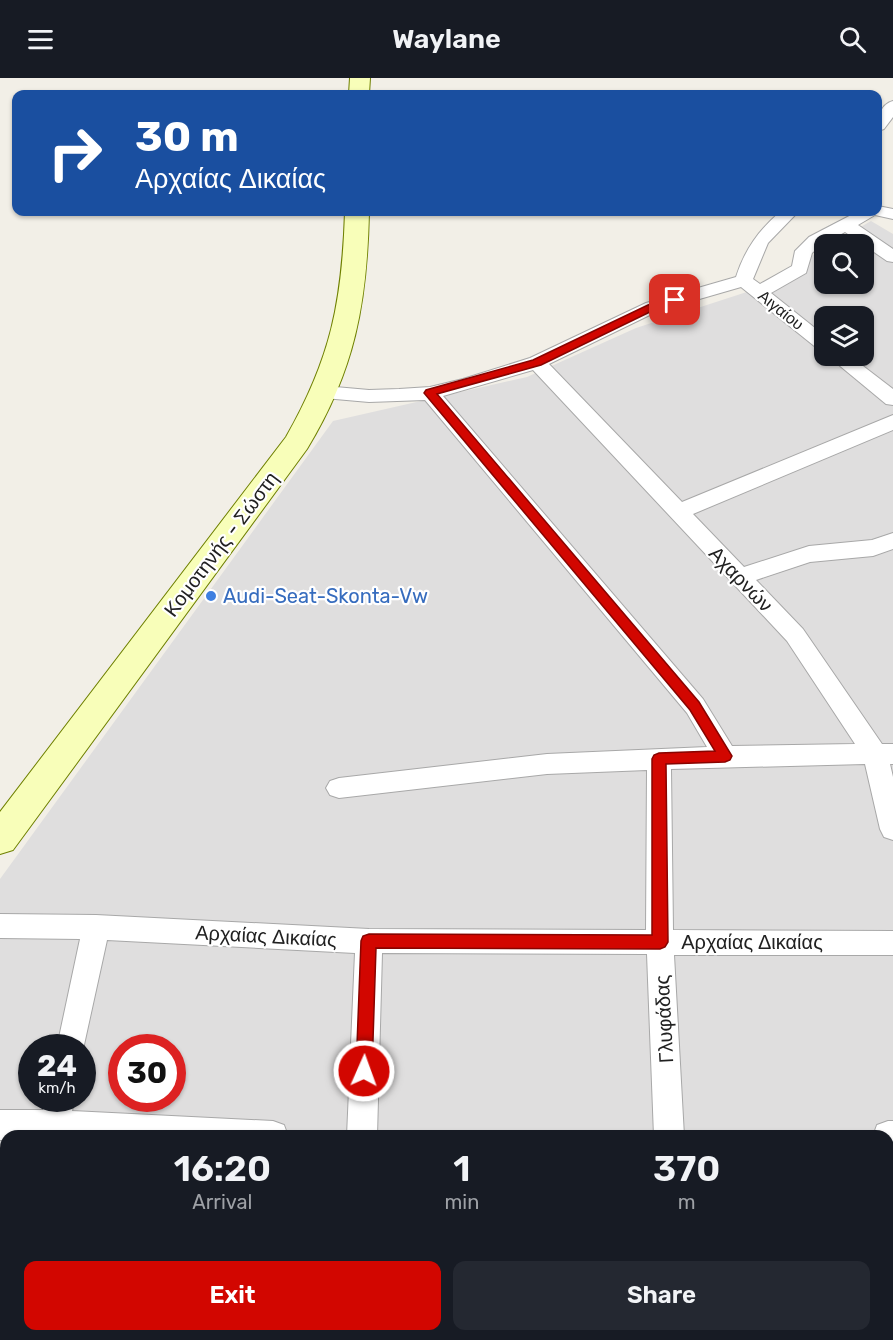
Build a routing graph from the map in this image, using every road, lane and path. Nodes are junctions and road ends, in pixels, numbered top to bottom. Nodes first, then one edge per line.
1 (893, 106) edge
2 (882, 121) edge
3 (357, 216) edge
4 (785, 216) edge
5 (861, 216) edge
6 (845, 224) junction
7 (893, 257) edge
8 (744, 280) junction
9 (759, 292) junction
10 (814, 336) edge
11 (537, 362) junction
12 (851, 366) edge
13 (324, 392) junction
14 (430, 393) junction
15 (893, 399) edge
16 (893, 422) edge
17 (677, 512) junction
18 (893, 541) edge
19 (740, 577) junction
20 (884, 754) edge
21 (725, 756) junction
22 (659, 759) junction
23 (339, 788) dead end
24 (893, 829) edge
25 (0, 839) edge
26 (0, 926) edge
27 (96, 927) junction
28 (369, 941) junction
29 (660, 942) junction
30 (893, 943) edge
31 (74, 1034) edge
32 (56, 1120) edge
33 (0, 1125) edge
34 (192, 1130) edge
35 (362, 1130) edge
36 (669, 1130) edge

1 - 2 street
3 - 13 main road, Κομοτηνής - Σώστη
4 - 8 street
5 - 6 street
6 - 7 street
6 - 9 street
8 - 9 street, Αιγαίου
8 - 11 street, Αιγαίου
9 - 10 street, Αιγαίου
11 - 14 street, Αιγαίου
11 - 17 street, Αχαρνών
12 - 15 street
13 - 14 street, Αιγαίου
13 - 25 main road, Κομοτηνής - Σώστη
14 - 21 street
16 - 17 street
17 - 19 street, Αχαρνών
18 - 19 street
19 - 20 street, Αχαρνών
20 - 21 street
20 - 24 street, Αχαρνών
21 - 22 street
22 - 23 street
22 - 29 street, Γλυφάδας
26 - 27 street, Αρχαίας Δικαίας
27 - 28 street, Αρχαίας Δικαίας
27 - 31 street
28 - 29 street, Αρχαίας Δικαίας
28 - 35 street
29 - 30 street, Αρχαίας Δικαίας
29 - 36 street, Γλυφάδας
32 - 33 street
32 - 34 street

